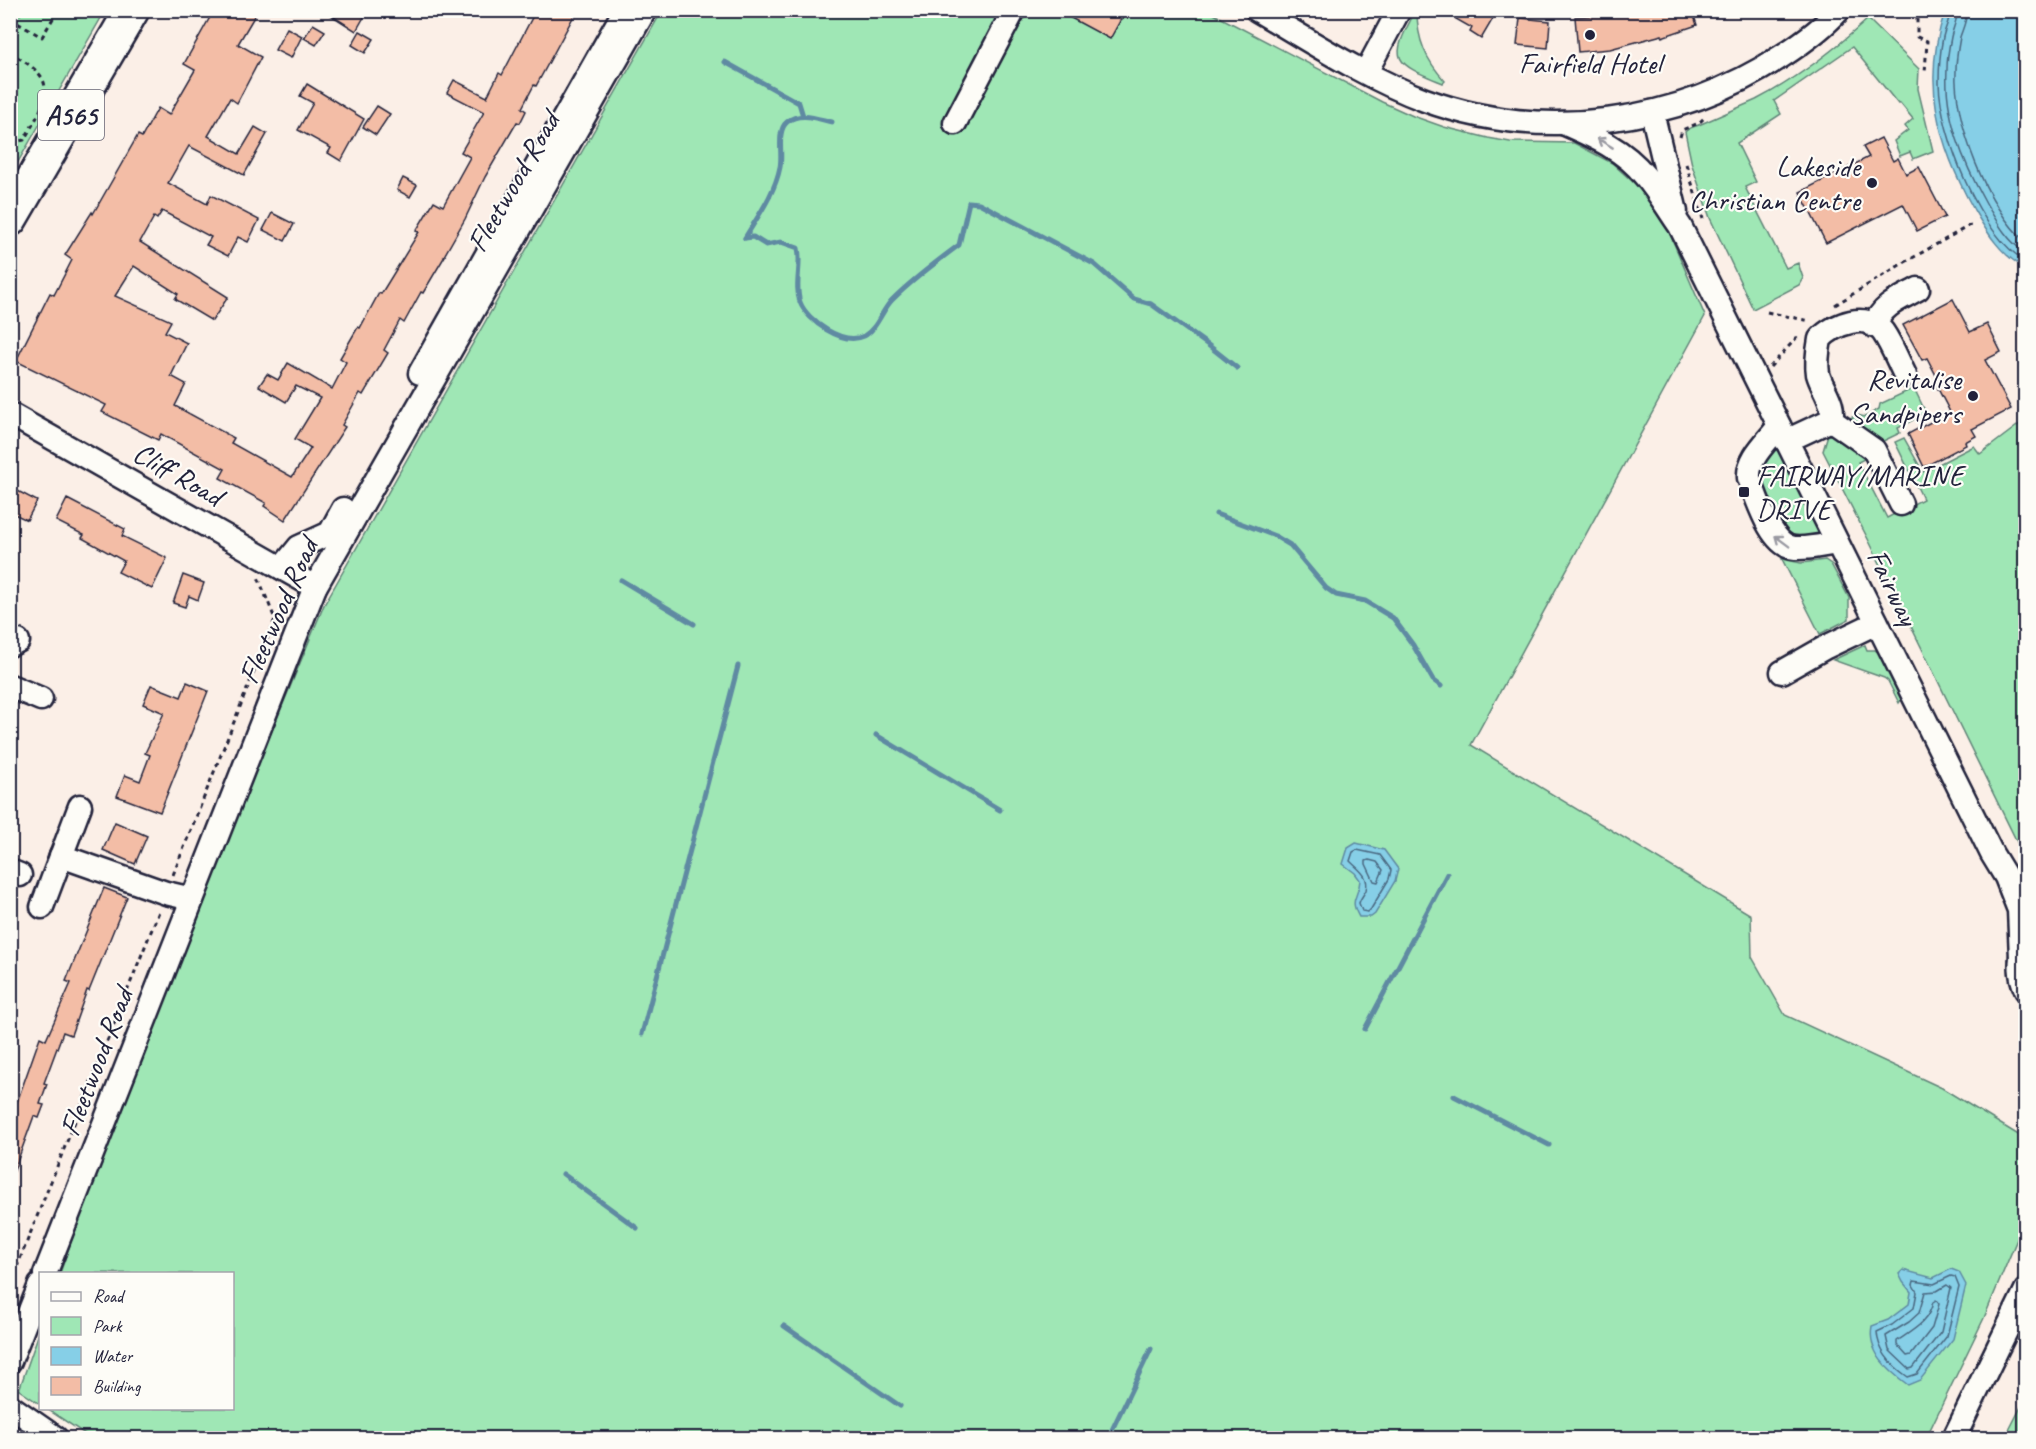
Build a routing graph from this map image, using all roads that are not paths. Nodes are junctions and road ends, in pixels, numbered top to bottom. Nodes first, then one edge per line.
1 (132, 10) edge
2 (625, 10) edge
3 (645, 10) edge
4 (1014, 10) edge
5 (1257, 10) edge
6 (1399, 10) edge
7 (1839, 10) edge
8 (1366, 72) junction
9 (1652, 112) junction
10 (955, 123) dead end
11 (1563, 123) junction
12 (10, 219) edge
13 (1680, 226) junction
14 (1918, 289) dead end
15 (1874, 326) junction
16 (1905, 375) dead end
17 (10, 414) edge
18 (1831, 420) junction
19 (1783, 434) junction
20 (1901, 504) dead end
21 (1837, 543) junction
22 (282, 568) junction
23 (315, 587) junction
24 (1876, 621) junction
25 (1782, 672) dead end
26 (10, 686) edge
27 (41, 699) dead end
28 (80, 806) dead end
29 (61, 856) junction
30 (2006, 877) junction
31 (2025, 889) edge
32 (192, 900) junction
33 (42, 907) dead end
34 (2023, 949) edge
35 (2025, 990) edge
36 (46, 1272) edge
37 (39, 1288) edge
38 (2025, 1290) edge
39 (10, 1361) edge
40 (10, 1406) edge
41 (56, 1438) edge
42 (1954, 1438) edge

1 - 12 highway, A565
2 - 22 street
3 - 23 street, Fleetwood Road
4 - 10 street
5 - 8 street
6 - 8 street
7 - 9 street
8 - 11 street
9 - 11 street
9 - 13 street, Fairway
13 -> 11 street, Fairway
13 - 19 street, Fairway
14 - 15 street
15 - 16 street
15 - 18 street
17 - 22 street, Cliff Road
18 - 19 street
18 - 20 street
19 - 21 street, Fairway
21 -> 19 street
21 - 24 street, Fairway
22 - 23 street, Cliff Road
23 - 32 street, Fleetwood Road
24 - 25 street
24 - 30 street, Fairway
26 - 27 street
28 - 29 street
29 - 32 street
29 - 33 street
30 - 31 street, Fairway
30 - 34 street, Fairway
32 - 36 street, Fleetwood Road
34 - 35 street, Fairway
37 - 39 street
38 - 42 street
40 - 41 street

